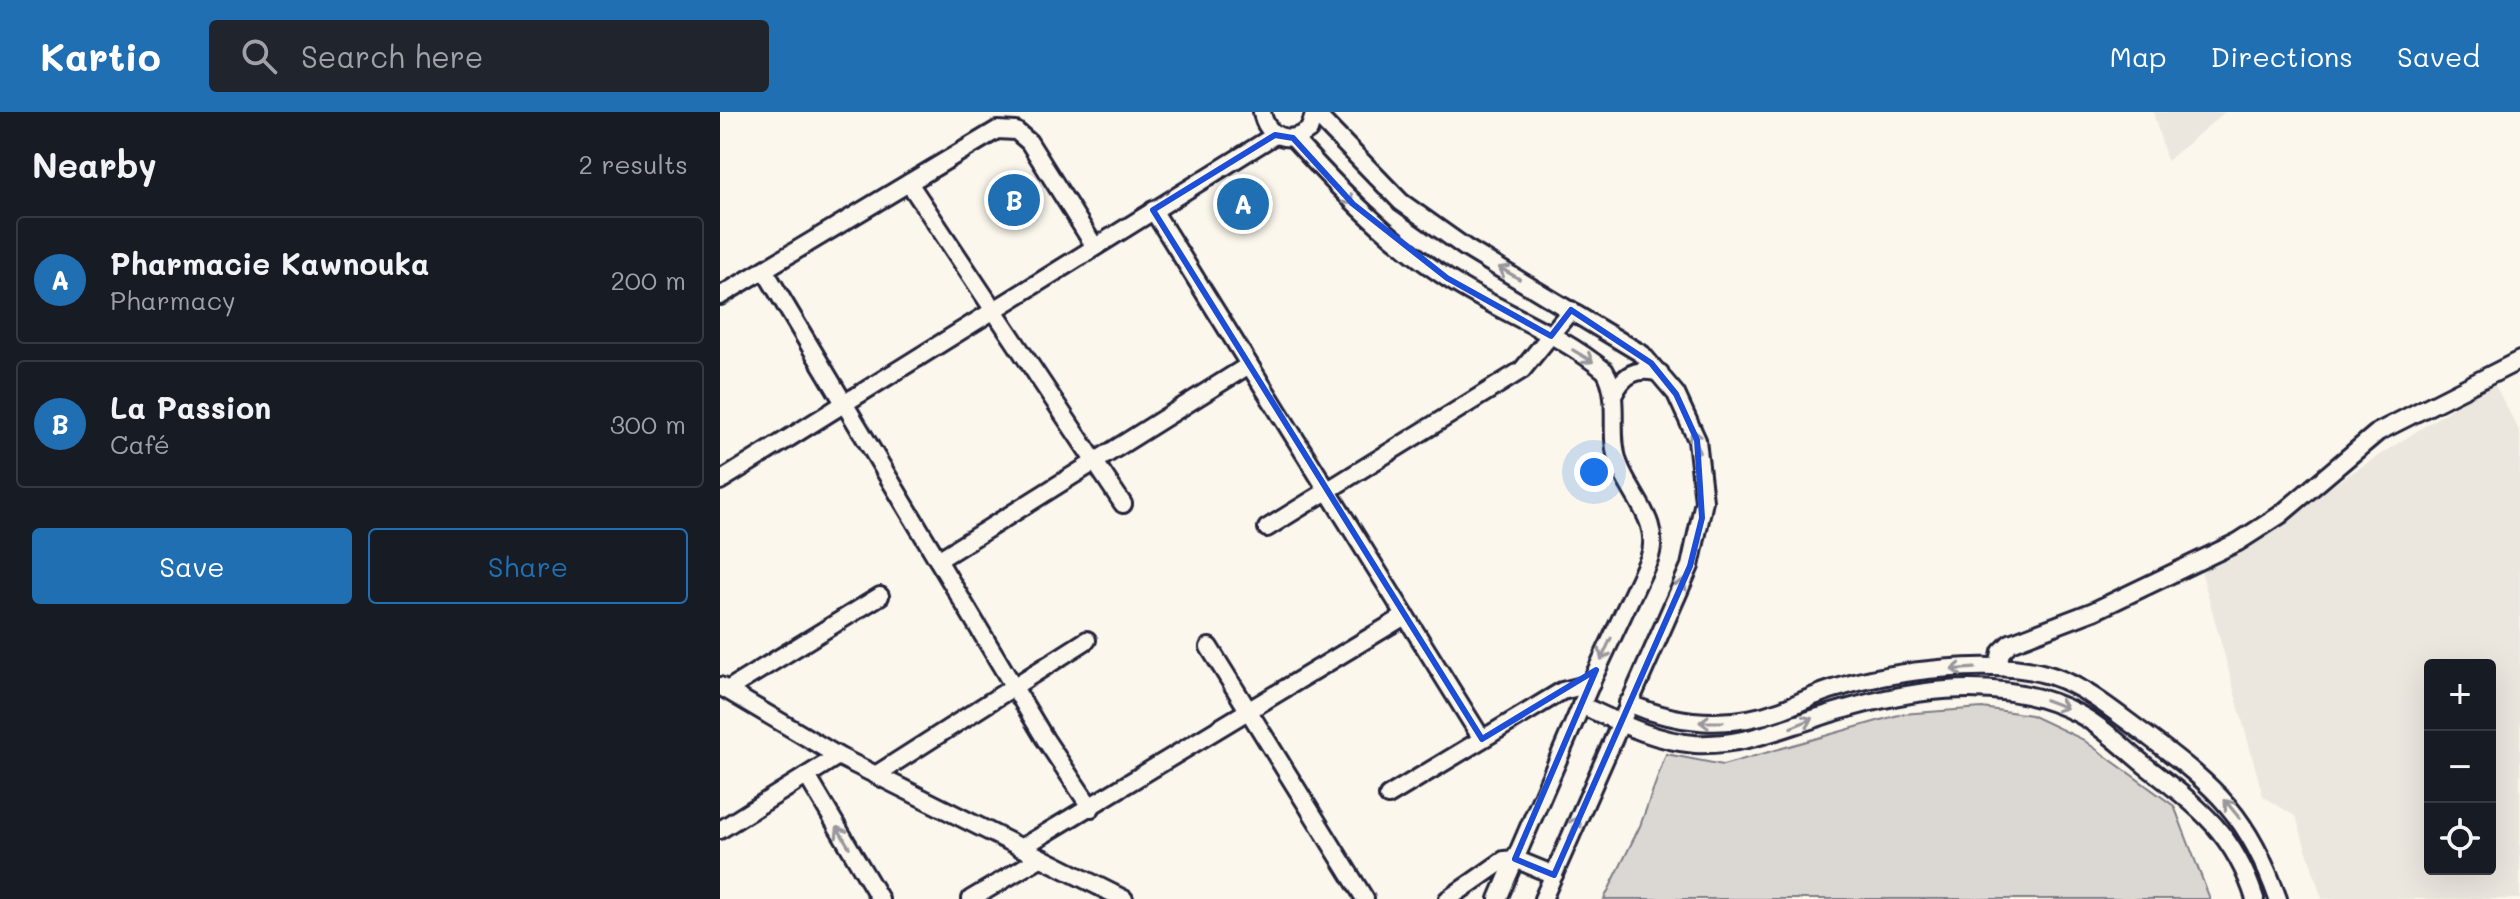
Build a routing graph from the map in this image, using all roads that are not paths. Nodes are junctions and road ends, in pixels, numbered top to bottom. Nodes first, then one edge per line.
1 (1262, 112) edge
2 (1315, 113) edge
3 (1275, 135) junction
4 (1293, 138) junction
5 (909, 183) junction
6 (1153, 210) junction
7 (1095, 247) junction
8 (765, 271) junction
9 (720, 296) edge
10 (993, 310) junction
11 (1571, 310) junction
12 (1551, 336) junction
13 (2520, 360) edge
14 (1249, 365) junction
15 (1660, 373) junction
16 (1614, 394) junction
17 (846, 402) junction
18 (1096, 462) junction
19 (721, 477) edge
20 (1329, 490) junction
21 (1123, 504) dead end
22 (1267, 528) dead end
23 (938, 560) junction
24 (880, 596) dead end
25 (1405, 616) junction
26 (1087, 640) dead end
27 (1209, 647) dead end
28 (1998, 667) junction
29 (1591, 684) junction
30 (1013, 686) junction
31 (724, 688) edge
32 (1628, 703) junction
33 (1581, 705) junction
34 (1250, 708) junction
35 (1619, 723) junction
36 (1482, 739) junction
37 (838, 756) junction
38 (877, 774) junction
39 (807, 776) junction
40 (1388, 796) dead end
41 (1091, 808) junction
42 (720, 830) edge
43 (1021, 848) junction
44 (1040, 858) junction
45 (1515, 859) junction
46 (1554, 875) junction
47 (2270, 877) junction
48 (2253, 893) edge
49 (880, 899) edge
50 (971, 899) edge
51 (1124, 899) edge
52 (1365, 899) edge
53 (1448, 899) edge
54 (1498, 899) edge
55 (1543, 899) edge
56 (2278, 899) edge

1 - 3 street
2 - 4 street
11 -> 2 street
3 - 4 street
3 - 6 street
4 -> 12 street
5 - 7 street
5 - 8 street
5 - 10 street
6 - 7 street
6 - 14 street
7 - 10 street
8 - 9 street
8 - 17 street
10 - 17 street
10 - 18 street
11 - 12 street
11 - 15 street
12 -> 16 street
12 - 20 street
13 - 28 street
14 - 18 street
14 - 20 street
15 - 16 street
32 -> 15 street
16 -> 29 street
17 - 19 street
17 - 23 street
18 - 21 street
18 - 23 street
20 - 22 street
20 - 25 street
23 - 30 street
24 - 31 street
25 - 34 street
25 - 36 street
26 - 30 street
27 - 34 street
28 -> 32 street
47 -> 28 street
29 - 33 street
29 - 36 street
30 - 38 street
30 - 41 street
31 - 37 street
32 - 35 street
33 - 35 street
33 - 45 street
34 - 41 street
34 - 52 street
46 -> 35 street
35 -> 48 street
36 - 40 street
37 - 38 street
37 - 39 street
38 - 43 street
39 - 42 street
49 -> 39 street
41 - 43 street
43 - 44 street
44 - 50 street
44 - 51 street
45 - 46 street
45 - 53 street
45 - 54 street
46 - 55 street
47 - 48 street
47 - 56 street

